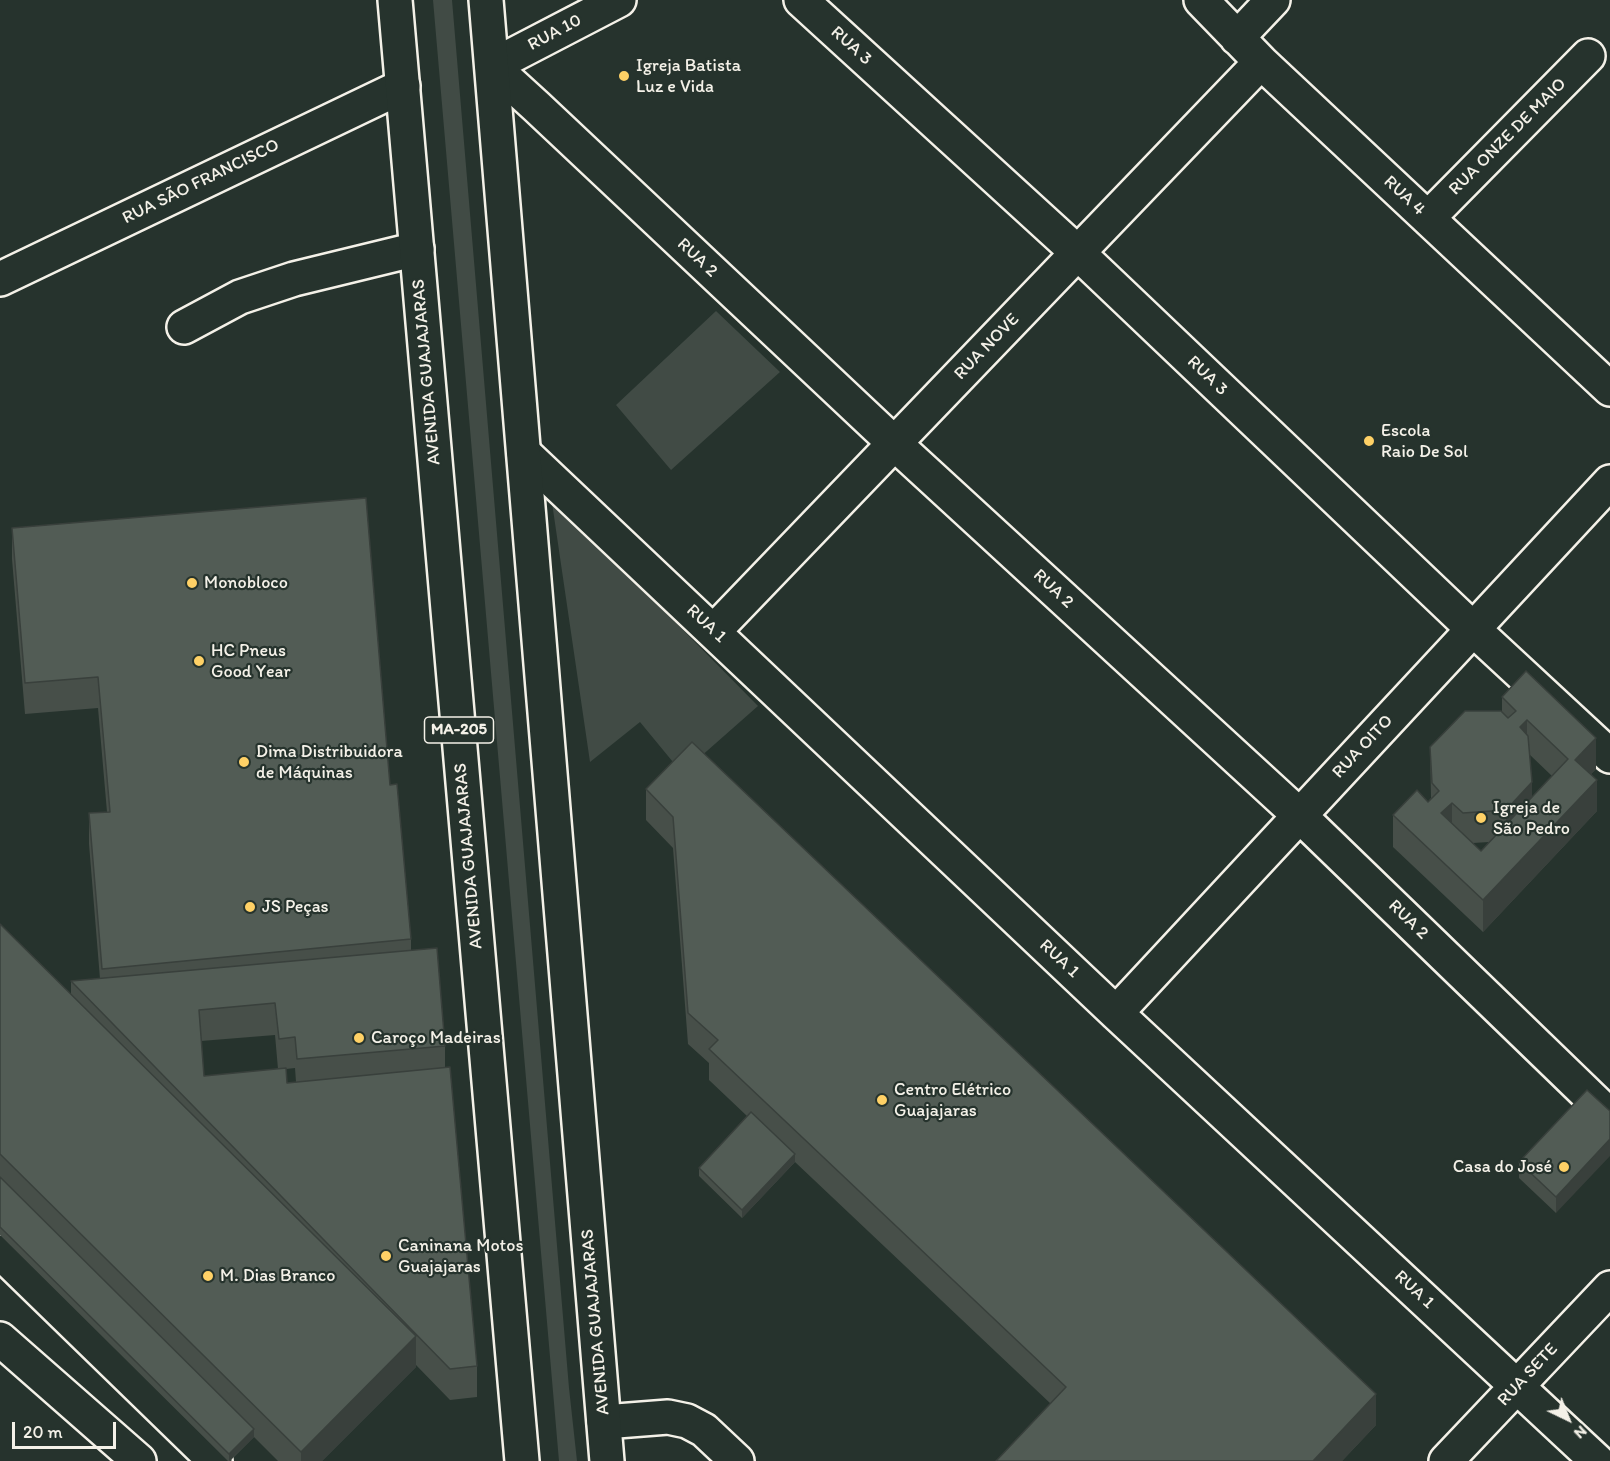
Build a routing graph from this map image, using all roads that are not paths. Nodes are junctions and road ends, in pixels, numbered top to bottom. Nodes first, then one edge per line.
1 (395, 0) edge
2 (486, 0) edge
3 (619, 0) edge
4 (801, 0) edge
5 (1201, 0) edge
6 (1273, 0) edge
7 (1238, 38) junction
8 (1588, 56) dead end
9 (1261, 62) junction
10 (492, 66) junction
11 (403, 86) junction
12 (1428, 218) junction
13 (417, 249) junction
14 (1078, 253) junction
15 (0, 279) edge
16 (184, 327) dead end
17 (1610, 389) edge
18 (894, 443) junction
19 (524, 453) junction
20 (1610, 482) edge
21 (1473, 629) junction
22 (714, 631) junction
23 (1610, 756) edge
24 (1299, 815) junction
25 (1116, 1013) junction
26 (1610, 1116) edge
27 (0, 1252) edge
28 (1610, 1288) edge
29 (0, 1339) edge
30 (1518, 1386) junction
31 (604, 1422) junction
32 (139, 1461) edge
33 (215, 1461) edge
34 (522, 1461) edge
35 (607, 1461) edge
36 (737, 1461) edge
37 (1446, 1461) edge
38 (1597, 1461) edge

1 - 11 street, AVENIDA GUAJAJARAS / MA-205
2 - 10 street, AVENIDA GUAJAJARAS
3 - 10 street, RUA 10
4 - 14 street, RUA 3
5 - 7 street, RUA 4
6 - 7 street
7 - 9 street, RUA 4
8 - 12 street, RUA ONZE DE MAIO
9 - 12 street, RUA 4
9 - 14 street, RUA NOVE
10 - 18 street, RUA 2
10 - 19 street, AVENIDA GUAJAJARAS
11 - 13 street, AVENIDA GUAJAJARAS / MA-205
11 - 15 street, RUA SÃO FRANCISCO
12 - 17 street, RUA 4
13 - 16 street
13 - 34 street, AVENIDA GUAJAJARAS / MA-205
14 - 18 street, RUA NOVE
14 - 21 street, RUA 3
18 - 22 street, RUA NOVE
18 - 24 street, RUA 2
19 - 22 street, RUA 1
19 - 31 street, AVENIDA GUAJAJARAS
20 - 21 street, RUA OITO
21 - 23 street, RUA 3
21 - 24 street, RUA OITO
22 - 25 street, RUA 1
24 - 25 street, RUA OITO
24 - 26 street, RUA 2
25 - 30 street, RUA 1
27 - 33 street
28 - 30 street, RUA SETE
29 - 32 street
30 - 37 street, RUA SETE
30 - 38 street, RUA 1
31 - 35 street, AVENIDA GUAJAJARAS
31 - 36 street

